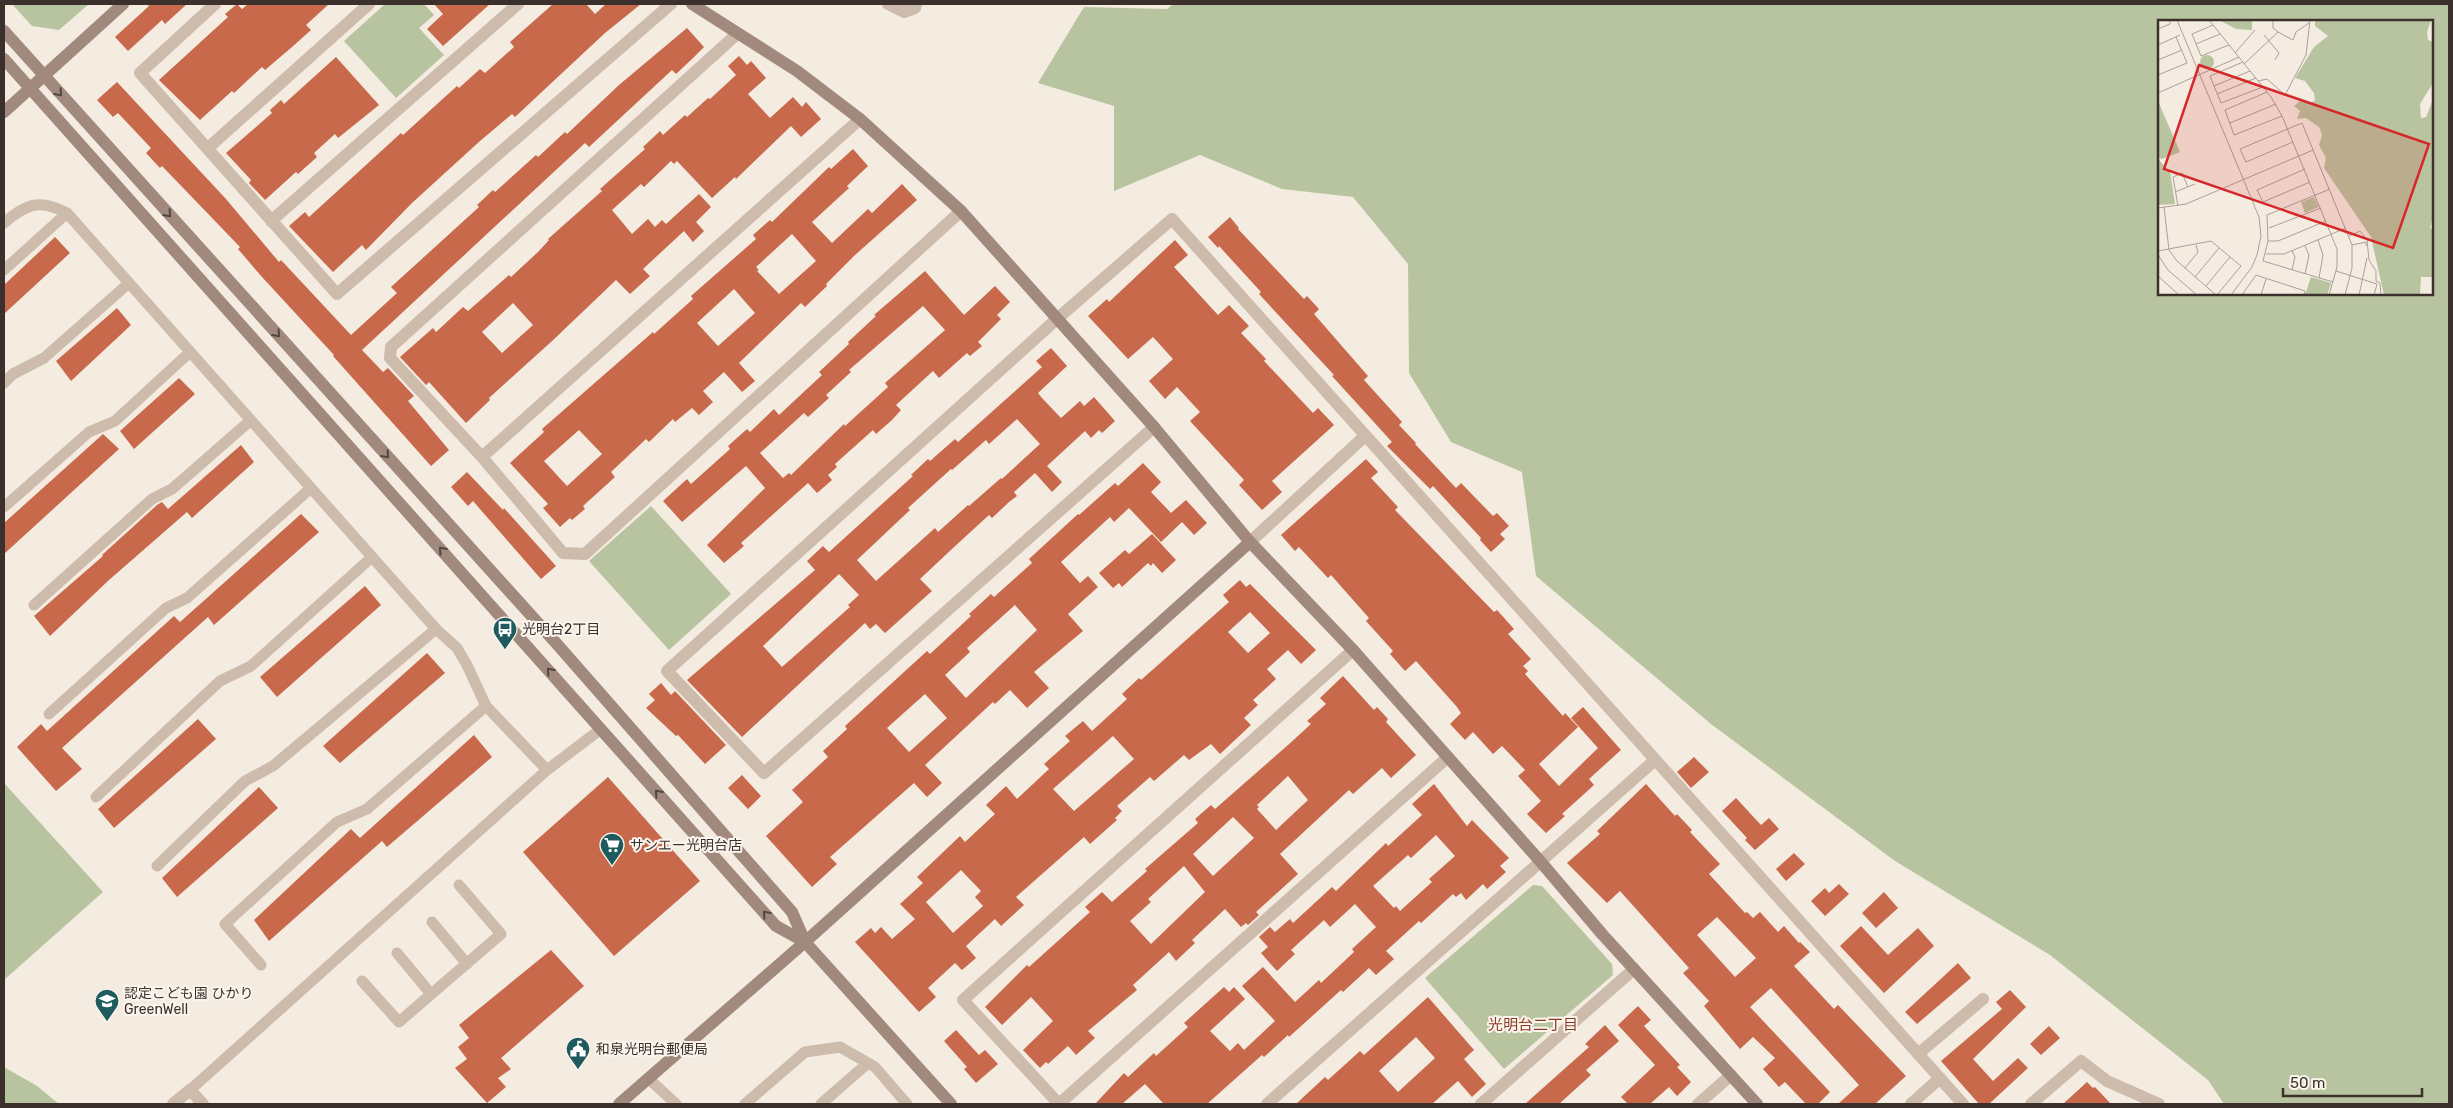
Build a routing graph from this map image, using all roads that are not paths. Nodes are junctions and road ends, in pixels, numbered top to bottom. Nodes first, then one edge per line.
1 (123, 4) edge
2 (215, 4) edge
3 (369, 4) edge
4 (518, 4) edge
5 (671, 4) edge
6 (692, 4) edge
7 (888, 4) edge
8 (916, 4) edge
9 (4, 31) edge
10 (737, 34) junction
11 (4, 59) edge
12 (44, 76) junction
13 (30, 89) junction
14 (4, 112) edge
15 (860, 119) junction
16 (208, 148) junction
17 (961, 211) junction
18 (67, 213) junction
19 (271, 221) junction
20 (4, 223) edge
21 (4, 270) edge
22 (129, 283) junction
23 (1058, 318) junction
24 (190, 352) junction
25 (4, 382) edge
26 (251, 420) junction
27 (1154, 427) junction
28 (1365, 436) junction
29 (482, 457) junction
30 (311, 488) junction
31 (4, 507) edge
32 (1250, 542) junction
33 (372, 557) junction
34 (34, 605) dead end
35 (436, 629) junction
36 (1352, 650) junction
37 (486, 706) junction
38 (49, 714) dead end
39 (601, 729) junction
40 (1448, 757) junction
41 (1655, 760) junction
42 (547, 770) junction
43 (96, 797) dead end
44 (1540, 861) junction
45 (157, 866) dead end
46 (459, 885) dead end
47 (432, 922) dead end
48 (805, 942) junction
49 (397, 953) dead end
50 (467, 964) junction
51 (261, 965) dead end
52 (1634, 968) junction
53 (362, 981) dead end
54 (431, 994) junction
55 (1983, 999) dead end
56 (1918, 1054) junction
57 (868, 1063) junction
58 (1731, 1075) junction
59 (648, 1078) junction
60 (1940, 1078) junction
61 (190, 1090) junction
62 (174, 1104) edge
63 (203, 1104) edge
64 (619, 1104) edge
65 (676, 1104) edge
66 (745, 1104) edge
67 (821, 1104) edge
68 (908, 1104) edge
69 (951, 1104) edge
70 (1267, 1104) edge
71 (1481, 1104) edge
72 (1698, 1104) edge
73 (1757, 1104) edge
74 (1910, 1104) edge
75 (1963, 1104) edge
76 (2031, 1104) edge
77 (2159, 1104) edge

1 - 12 street
2 - 16 street
3 - 16 street
4 - 19 street
5 - 19 street
6 - 10 street
7 - 8 street
9 - 12 street
10 - 15 street
10 - 29 street
11 - 13 street
12 - 13 street
12 -> 48 street
13 - 14 street
39 -> 13 street
15 - 17 street
15 - 29 street
16 - 19 street
17 - 23 street
17 - 29 street
18 - 20 lane
18 - 21 lane
18 - 22 lane
22 - 24 lane
22 - 25 lane
23 - 27 street
23 - 27 street
23 - 28 street
24 - 26 lane
24 - 31 lane
26 - 30 lane
26 - 34 lane
27 - 32 street
28 - 32 street
28 - 41 street
30 - 33 lane
30 - 38 lane
32 - 36 street
32 - 48 street
33 - 35 lane
33 - 43 lane
35 - 37 lane
35 - 45 lane
36 - 40 street
36 - 40 street
37 - 42 lane
37 - 51 lane
39 - 42 lane
48 -> 39 street
40 - 44 street
41 - 44 street
41 - 56 street
42 - 61 lane
44 - 52 street
44 - 70 street
46 - 50 lane
47 - 50 lane
48 - 59 street
48 - 69 street
49 - 54 lane
50 - 54 lane
52 - 58 street
52 - 71 street
53 - 54 lane
55 - 56 street
56 - 60 street
57 - 66 lane
57 - 67 lane
57 - 68 lane
58 - 72 street
58 - 73 street
59 - 64 street
59 - 65 lane
60 - 74 street
60 - 75 street
61 - 62 street
61 - 63 street
76 - 77 street

